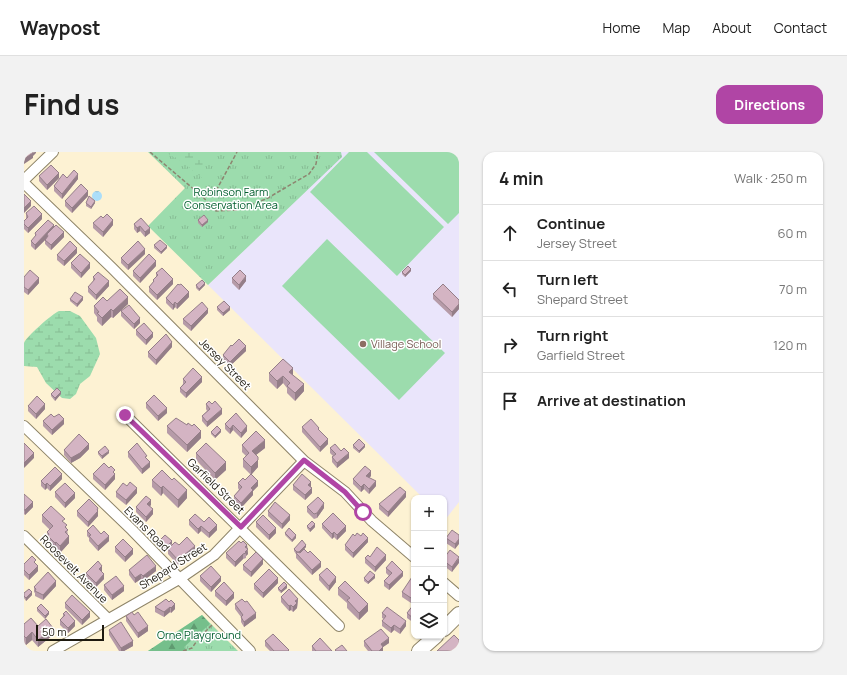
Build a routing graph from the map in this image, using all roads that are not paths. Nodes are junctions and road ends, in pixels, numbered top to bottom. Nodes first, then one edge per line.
1 (53, 152) edge
2 (24, 180) edge
3 (24, 184) edge
4 (125, 415) dead end
5 (24, 426) edge
6 (304, 460) junction
7 (241, 527) junction
8 (24, 536) edge
9 (411, 554) edge
10 (179, 579) junction
11 (447, 586) edge
12 (459, 596) edge
13 (459, 614) edge
14 (108, 619) junction
15 (339, 626) dead end
16 (447, 626) edge
17 (433, 639) edge
18 (53, 651) edge
19 (250, 651) edge
20 (419, 651) edge

1 - 2 street
3 - 6 street, Jersey Street
4 - 7 street, Garfield Street
5 - 10 street, Evans Road
6 - 7 street, Shepard Street
6 - 9 street, Jersey Street
7 - 10 street, Shepard Street
7 - 15 street, Garfield Street
8 - 14 street, Roosevelt Avenue
10 - 14 street, Shepard Street
10 - 19 street, Evans Road
11 - 12 street
13 - 16 main road
14 - 18 street, Shepard Street
17 - 20 main road

